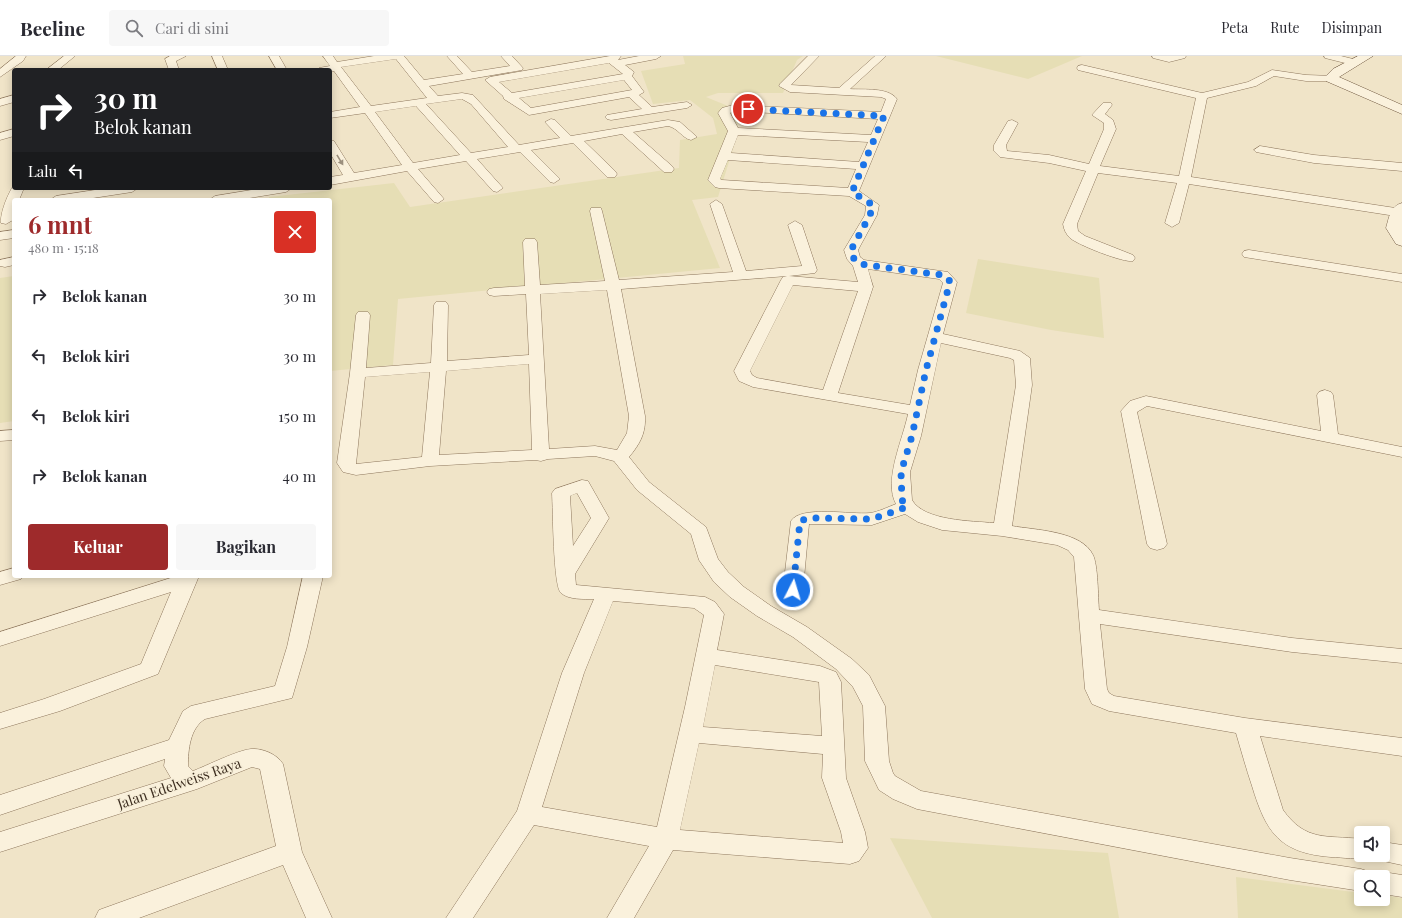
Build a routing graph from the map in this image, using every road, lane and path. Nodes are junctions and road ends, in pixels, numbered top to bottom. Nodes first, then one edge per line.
1 (21, 56) edge
2 (70, 56) edge
3 (181, 56) edge
4 (217, 56) edge
5 (274, 56) edge
6 (328, 56) edge
7 (394, 56) edge
8 (399, 56) edge
9 (452, 56) edge
10 (506, 56) edge
11 (581, 56) edge
12 (656, 56) edge
13 (814, 56) edge
14 (881, 56) edge
15 (1157, 56) edge
16 (1181, 56) edge
17 (1329, 56) edge
18 (1367, 56) edge
19 (593, 57) dead end
20 (615, 59) edge
21 (1354, 62) junction
22 (336, 66) junction
23 (54, 68) edge
24 (173, 68) edge
25 (222, 68) edge
26 (279, 68) edge
27 (330, 68) edge
28 (1082, 68) dead end
29 (0, 74) edge
30 (470, 76) junction
31 (626, 76) junction
32 (1330, 78) junction
33 (421, 84) junction
34 (841, 92) junction
35 (631, 93) junction
36 (1202, 96) junction
37 (508, 97) junction
38 (12, 99) edge
39 (435, 100) junction
40 (0, 103) edge
41 (419, 103) junction
42 (687, 105) dead end
43 (1107, 105) dead end
44 (368, 110) junction
45 (1402, 110) edge
46 (650, 111) junction
47 (332, 115) edge
48 (884, 116) junction
49 (611, 117) dead end
50 (551, 122) dead end
51 (1012, 123) dead end
52 (624, 130) junction
53 (734, 131) junction
54 (12, 133) edge
55 (0, 137) edge
56 (691, 137) dead end
57 (572, 139) junction
58 (873, 139) junction
59 (332, 146) edge
60 (520, 148) junction
61 (1260, 150) dead end
62 (724, 156) junction
63 (470, 157) junction
64 (863, 166) junction
65 (410, 167) junction
66 (1402, 167) edge
67 (668, 169) dead end
68 (1094, 169) junction
69 (611, 174) dead end
70 (350, 177) junction
71 (332, 178) edge
72 (554, 179) dead end
73 (1184, 180) junction
74 (497, 188) dead end
75 (118, 190) edge
76 (270, 190) edge
77 (852, 192) junction
78 (91, 194) edge
79 (68, 198) edge
80 (226, 198) edge
81 (438, 200) dead end
82 (716, 204) dead end
83 (596, 211) dead end
84 (1401, 212) edge
85 (1172, 223) dead end
86 (795, 225) dead end
87 (12, 234) edge
88 (0, 236) edge
89 (1402, 241) edge
90 (530, 242) dead end
91 (1249, 254) dead end
92 (1128, 258) dead end
93 (860, 264) junction
94 (741, 275) junction
95 (1402, 278) edge
96 (613, 285) junction
97 (866, 287) junction
98 (534, 290) junction
99 (494, 292) dead end
100 (441, 305) dead end
101 (363, 316) dead end
102 (936, 337) junction
103 (537, 359) junction
104 (439, 366) junction
105 (358, 373) junction
106 (1325, 395) dead end
107 (829, 396) junction
108 (918, 411) junction
109 (12, 434) edge
110 (0, 436) edge
111 (1330, 438) junction
112 (1402, 452) edge
113 (541, 456) junction
114 (620, 457) junction
115 (430, 461) junction
116 (907, 507) junction
117 (1002, 530) junction
118 (1157, 544) dead end
119 (564, 574) dead end
120 (12, 575) edge
121 (188, 578) edge
122 (313, 578) edge
123 (0, 579) edge
124 (793, 590) dead end
125 (606, 594) junction
126 (1091, 616) junction
127 (0, 639) edge
128 (706, 656) junction
129 (1402, 656) edge
130 (0, 721) edge
131 (1244, 726) junction
132 (689, 734) junction
133 (177, 746) junction
134 (834, 746) junction
135 (1402, 747) edge
136 (189, 782) junction
137 (0, 805) edge
138 (528, 814) junction
139 (666, 839) junction
140 (0, 842) edge
141 (1354, 849) edge
142 (290, 852) junction
143 (1390, 853) edge
144 (1402, 855) edge
145 (1354, 879) edge
146 (1390, 884) edge
147 (1402, 886) edge
148 (108, 918) edge
149 (319, 918) edge
150 (459, 918) edge
151 (620, 918) edge

1 - 29 street
2 - 23 street
3 - 24 street
4 - 25 street
5 - 26 street
6 - 22 street
7 - 22 street
8 - 33 street
9 - 30 street
10 - 30 street
11 - 19 street
12 - 20 street
13 - 34 street
14 - 34 street
15 - 16 street
17 - 21 street
18 - 21 street
20 - 31 street
20 - 37 street
21 - 32 street
22 - 27 street
22 - 44 street
28 - 36 street
30 - 33 street
31 - 35 street
31 - 37 street
32 - 36 street
32 - 45 street
33 - 39 street
34 - 48 street
35 - 37 street
35 - 46 street
36 - 73 street
38 - 40 street
39 - 41 street
39 - 60 street
41 - 44 street
41 - 63 street
42 - 46 street
43 - 68 street
44 - 47 street
44 - 65 street
46 - 49 street
48 - 53 street
48 - 58 street
50 - 57 street
51 - 68 street
52 - 56 street
52 - 57 street
52 - 67 street
53 - 58 street
53 - 62 street
54 - 55 street
57 - 60 street
57 - 69 street
58 - 64 street
59 -> 70 street
60 - 63 street
60 - 72 street
61 - 66 street
62 - 64 street
62 - 77 street
63 - 65 street
63 - 74 street
64 - 77 street
65 - 70 street
65 - 81 street
68 - 73 street
68 - 92 street
70 - 71 street
73 - 84 street
73 - 85 street
75 - 78 street
76 - 80 street
77 - 93 street
78 - 79 street
82 - 94 street
83 - 96 street
84 - 89 street
86 - 94 street
87 - 88 street
90 - 98 street
91 - 95 street
93 - 97 street
93 - 102 street
94 - 96 street
96 - 98 street
96 - 114 street
97 - 107 street
97 - 107 street
98 - 99 street
98 - 103 street
100 - 104 street
101 - 105 street
102 - 108 street
102 - 117 street
103 - 104 street
103 - 113 street
104 - 105 street
104 - 115 street
105 - 115 street
106 - 111 street
107 - 108 street
108 - 116 street
109 - 110 street
111 - 112 street
111 - 118 street
113 - 114 street
113 - 115 street
114 - 145 street
116 - 117 street
116 - 124 street
117 - 126 street
119 - 125 street
120 - 123 street
121 - 127 street
121 - 130 street
122 - 133 street
125 - 128 street
125 - 138 street
126 - 129 street
126 - 131 street
128 - 132 street
128 - 134 street
131 - 135 street
131 - 141 street
132 - 134 street
132 - 139 street
133 - 136 street
133 - 137 street
134 - 139 street
136 - 140 street, Jalan Edelweiss Raya
136 - 142 street, Jalan Edelweiss Raya
138 - 139 street
138 - 150 street
139 - 151 street
142 - 148 street
142 - 149 street, Jalan Edelweiss Raya
143 - 144 street
146 - 147 street

